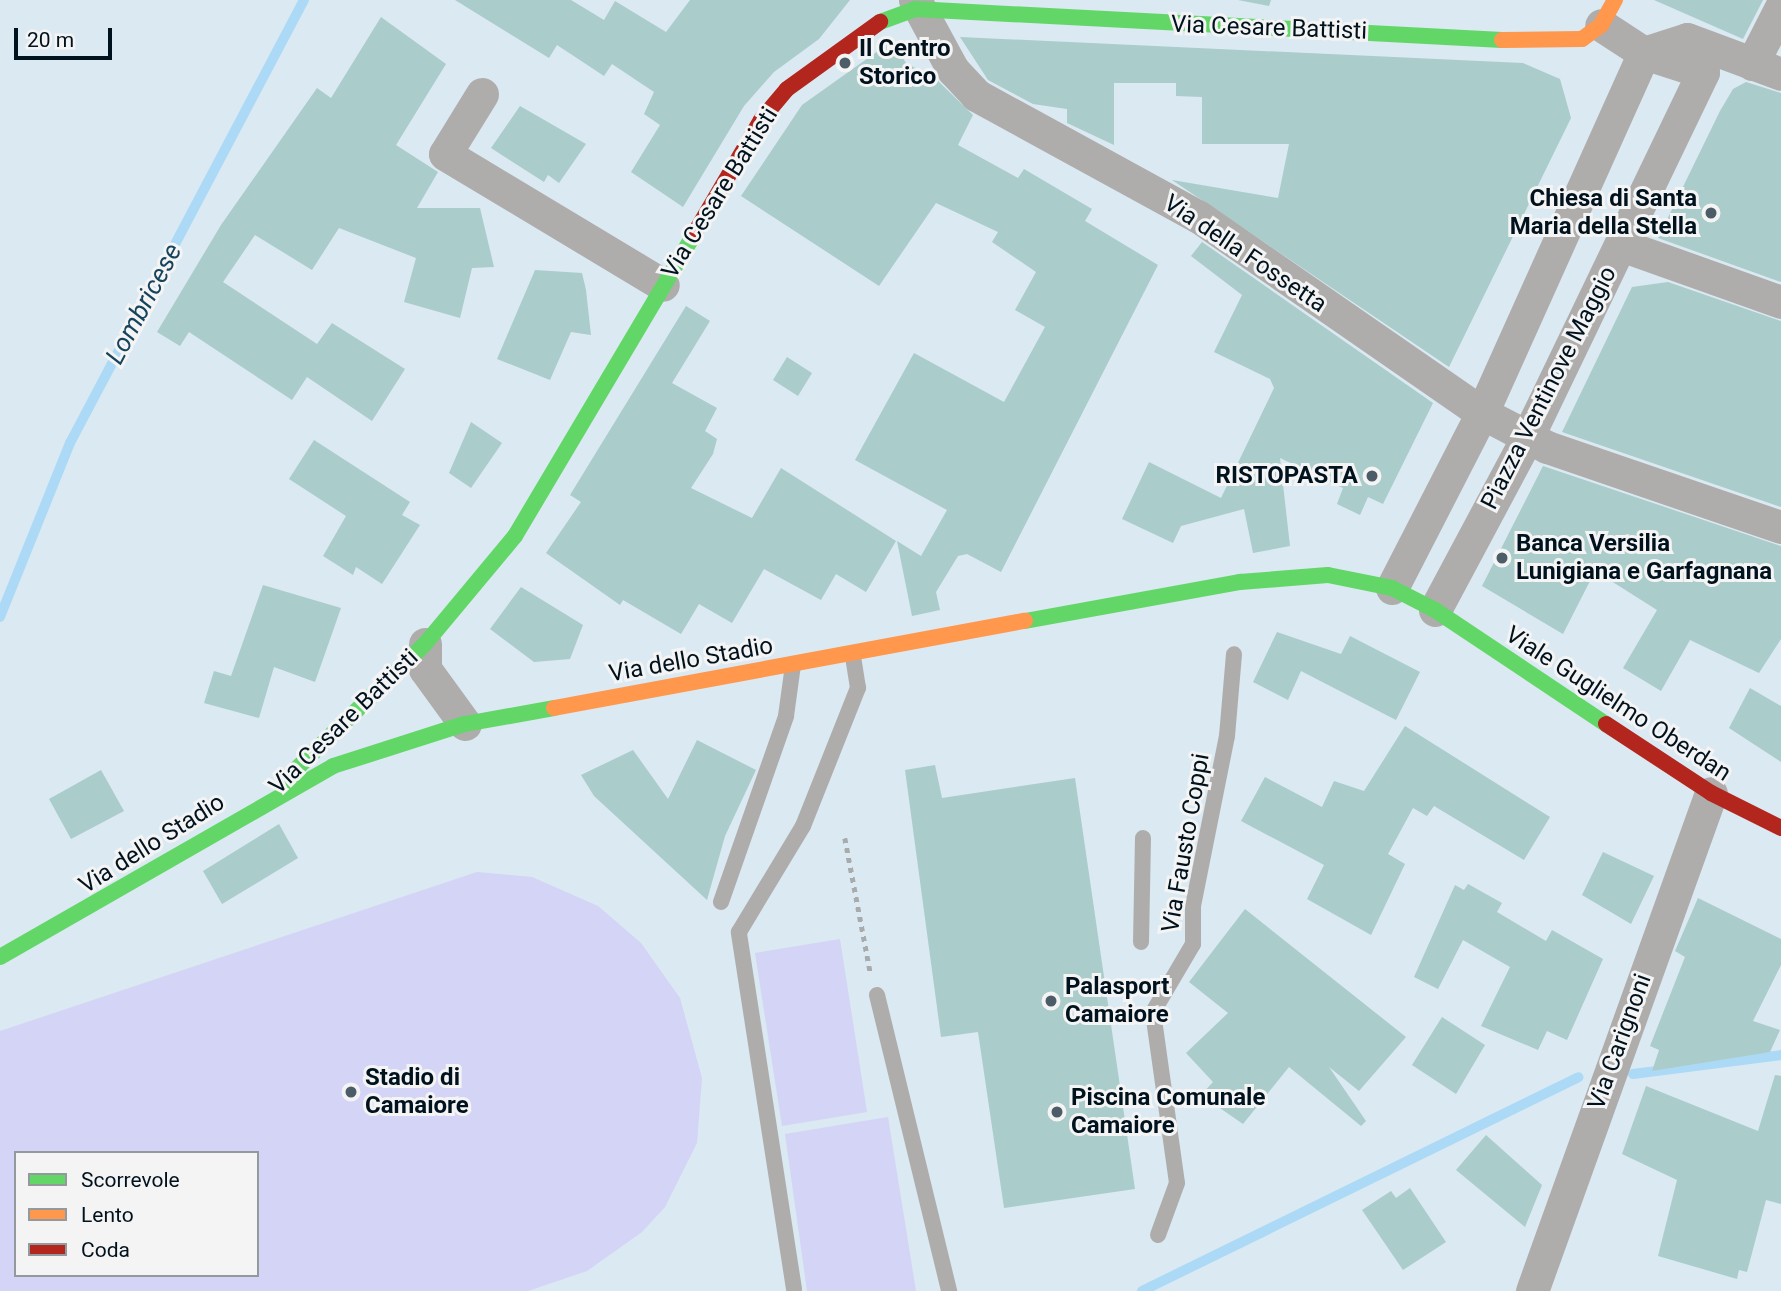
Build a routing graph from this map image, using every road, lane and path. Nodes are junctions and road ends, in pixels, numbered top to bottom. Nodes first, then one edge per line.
1 (915, 4) edge
2 (1781, 7) edge
3 (1608, 13) edge
4 (1644, 52) junction
5 (1766, 69) edge
6 (482, 94) dead end
7 (1621, 245) junction
8 (663, 285) junction
9 (1781, 302) edge
10 (1482, 413) junction
11 (1527, 438) junction
12 (1781, 527) edge
13 (1392, 588) junction
14 (1435, 610) junction
15 (425, 643) junction
16 (853, 654) junction
17 (1234, 654) dead end
18 (793, 665) junction
19 (465, 724) junction
20 (1711, 793) junction
21 (263, 801) junction
22 (1781, 828) edge
23 (845, 838) dead end
24 (1143, 838) dead end
25 (721, 902) dead end
26 (1141, 942) dead end
27 (0, 957) edge
28 (877, 995) joint
29 (1158, 1235) dead end
30 (794, 1289) edge
31 (949, 1291) edge
32 (1532, 1291) edge

1 - 3 street, Via Cesare Battisti
1 - 8 street, Via Cesare Battisti
1 - 10 street, Via della Fossetta
2 - 5 street
3 - 4 street
4 - 5 street
4 - 7 street, Piazza Ventinove Maggio
4 - 10 street, Piazza Ventinove Maggio
6 - 8 street
7 - 9 street
7 - 11 street, Piazza Ventinove Maggio
8 - 15 street, Via Cesare Battisti
10 - 11 street, Via della Fossetta
10 - 13 street, Piazza Ventinove Maggio
11 - 12 street, Via della Fossetta
11 - 14 street, Piazza Ventinove Maggio
13 - 14 street, Via dello Stadio
13 - 16 street, Via dello Stadio
14 - 20 street, Viale Guglielmo Oberdan
15 - 19 street, Via Cesare Battisti
15 - 21 street, Via Cesare Battisti
16 - 18 street, Via dello Stadio
16 - 30 lane
17 - 29 lane, Via Fausto Coppi
18 - 19 street, Via dello Stadio
18 - 25 lane
19 - 21 street, Via dello Stadio
20 - 22 street, Viale Guglielmo Oberdan
20 - 32 street, Via Carignoni
21 - 27 street, Via dello Stadio
23 - 28 path
24 - 26 lane
28 - 31 lane

